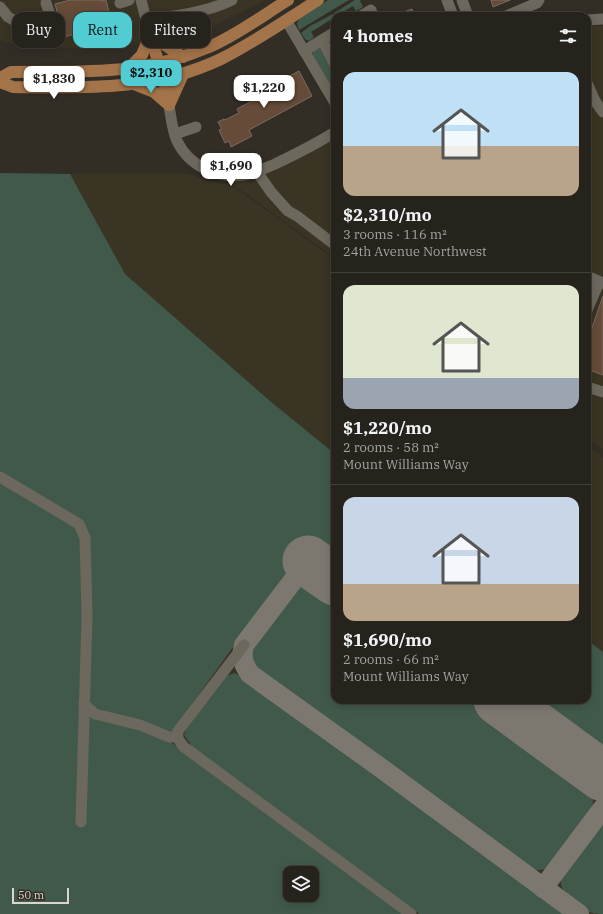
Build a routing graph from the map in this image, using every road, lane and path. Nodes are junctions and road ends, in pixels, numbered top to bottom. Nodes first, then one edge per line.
1 (141, 0) edge
2 (232, 0) edge
3 (288, 0) edge
4 (318, 0) edge
5 (447, 0) edge
6 (462, 0) edge
7 (539, 0) edge
8 (46, 3) dead end
9 (0, 7) edge
10 (49, 12) edge
11 (144, 12) edge
12 (197, 12) edge
13 (452, 12) edge
14 (466, 12) edge
15 (516, 12) edge
16 (12, 19) edge
17 (603, 19) edge
18 (286, 20) junction
19 (591, 20) edge
20 (331, 34) edge
21 (230, 36) junction
22 (322, 40) junction
23 (145, 48) edge
24 (154, 48) edge
25 (170, 48) edge
26 (304, 51) junction
27 (183, 57) junction
28 (331, 57) edge
29 (159, 64) junction
30 (128, 69) junction
31 (183, 74) junction
32 (0, 78) edge
33 (163, 79) junction
34 (0, 82) edge
35 (134, 85) junction
36 (70, 88) junction
37 (331, 90) edge
38 (591, 92) edge
39 (169, 105) junction
40 (603, 112) edge
41 (196, 127) dead end
42 (175, 134) junction
43 (331, 135) edge
44 (257, 172) junction
45 (331, 242) edge
46 (591, 278) edge
47 (601, 282) edge
48 (591, 302) edge
49 (591, 388) edge
50 (603, 392) edge
51 (0, 477) edge
52 (244, 645) dead end
53 (84, 704) junction
54 (177, 737) junction
55 (81, 822) dead end
56 (411, 914) edge

1 - 11 street
2 - 12 street
3 - 21 main road
4 - 18 main road
5 - 13 street
6 - 14 street
7 - 15 street
8 - 10 street
9 - 16 street
17 - 19 street
18 - 26 street
18 - 31 main road
20 - 22 street
21 - 27 main road
21 - 33 main road
22 - 26 street
22 - 28 street
23 - 30 main road
24 - 29 main road
25 - 27 main road
26 - 37 street
27 - 29 main road
29 - 30 main road
29 - 36 main road
30 - 32 main road
31 - 33 main road
31 - 39 main road
33 - 35 main road
33 - 39 main road
34 - 36 main road
35 - 36 main road
35 - 39 main road
38 - 40 street
39 - 42 street
41 - 42 street
42 - 44 street
43 - 44 street
44 - 45 street
46 - 47 street
47 - 48 street
49 - 50 street
51 - 53 street
52 - 54 street
53 - 54 street
53 - 55 street
54 - 56 street

